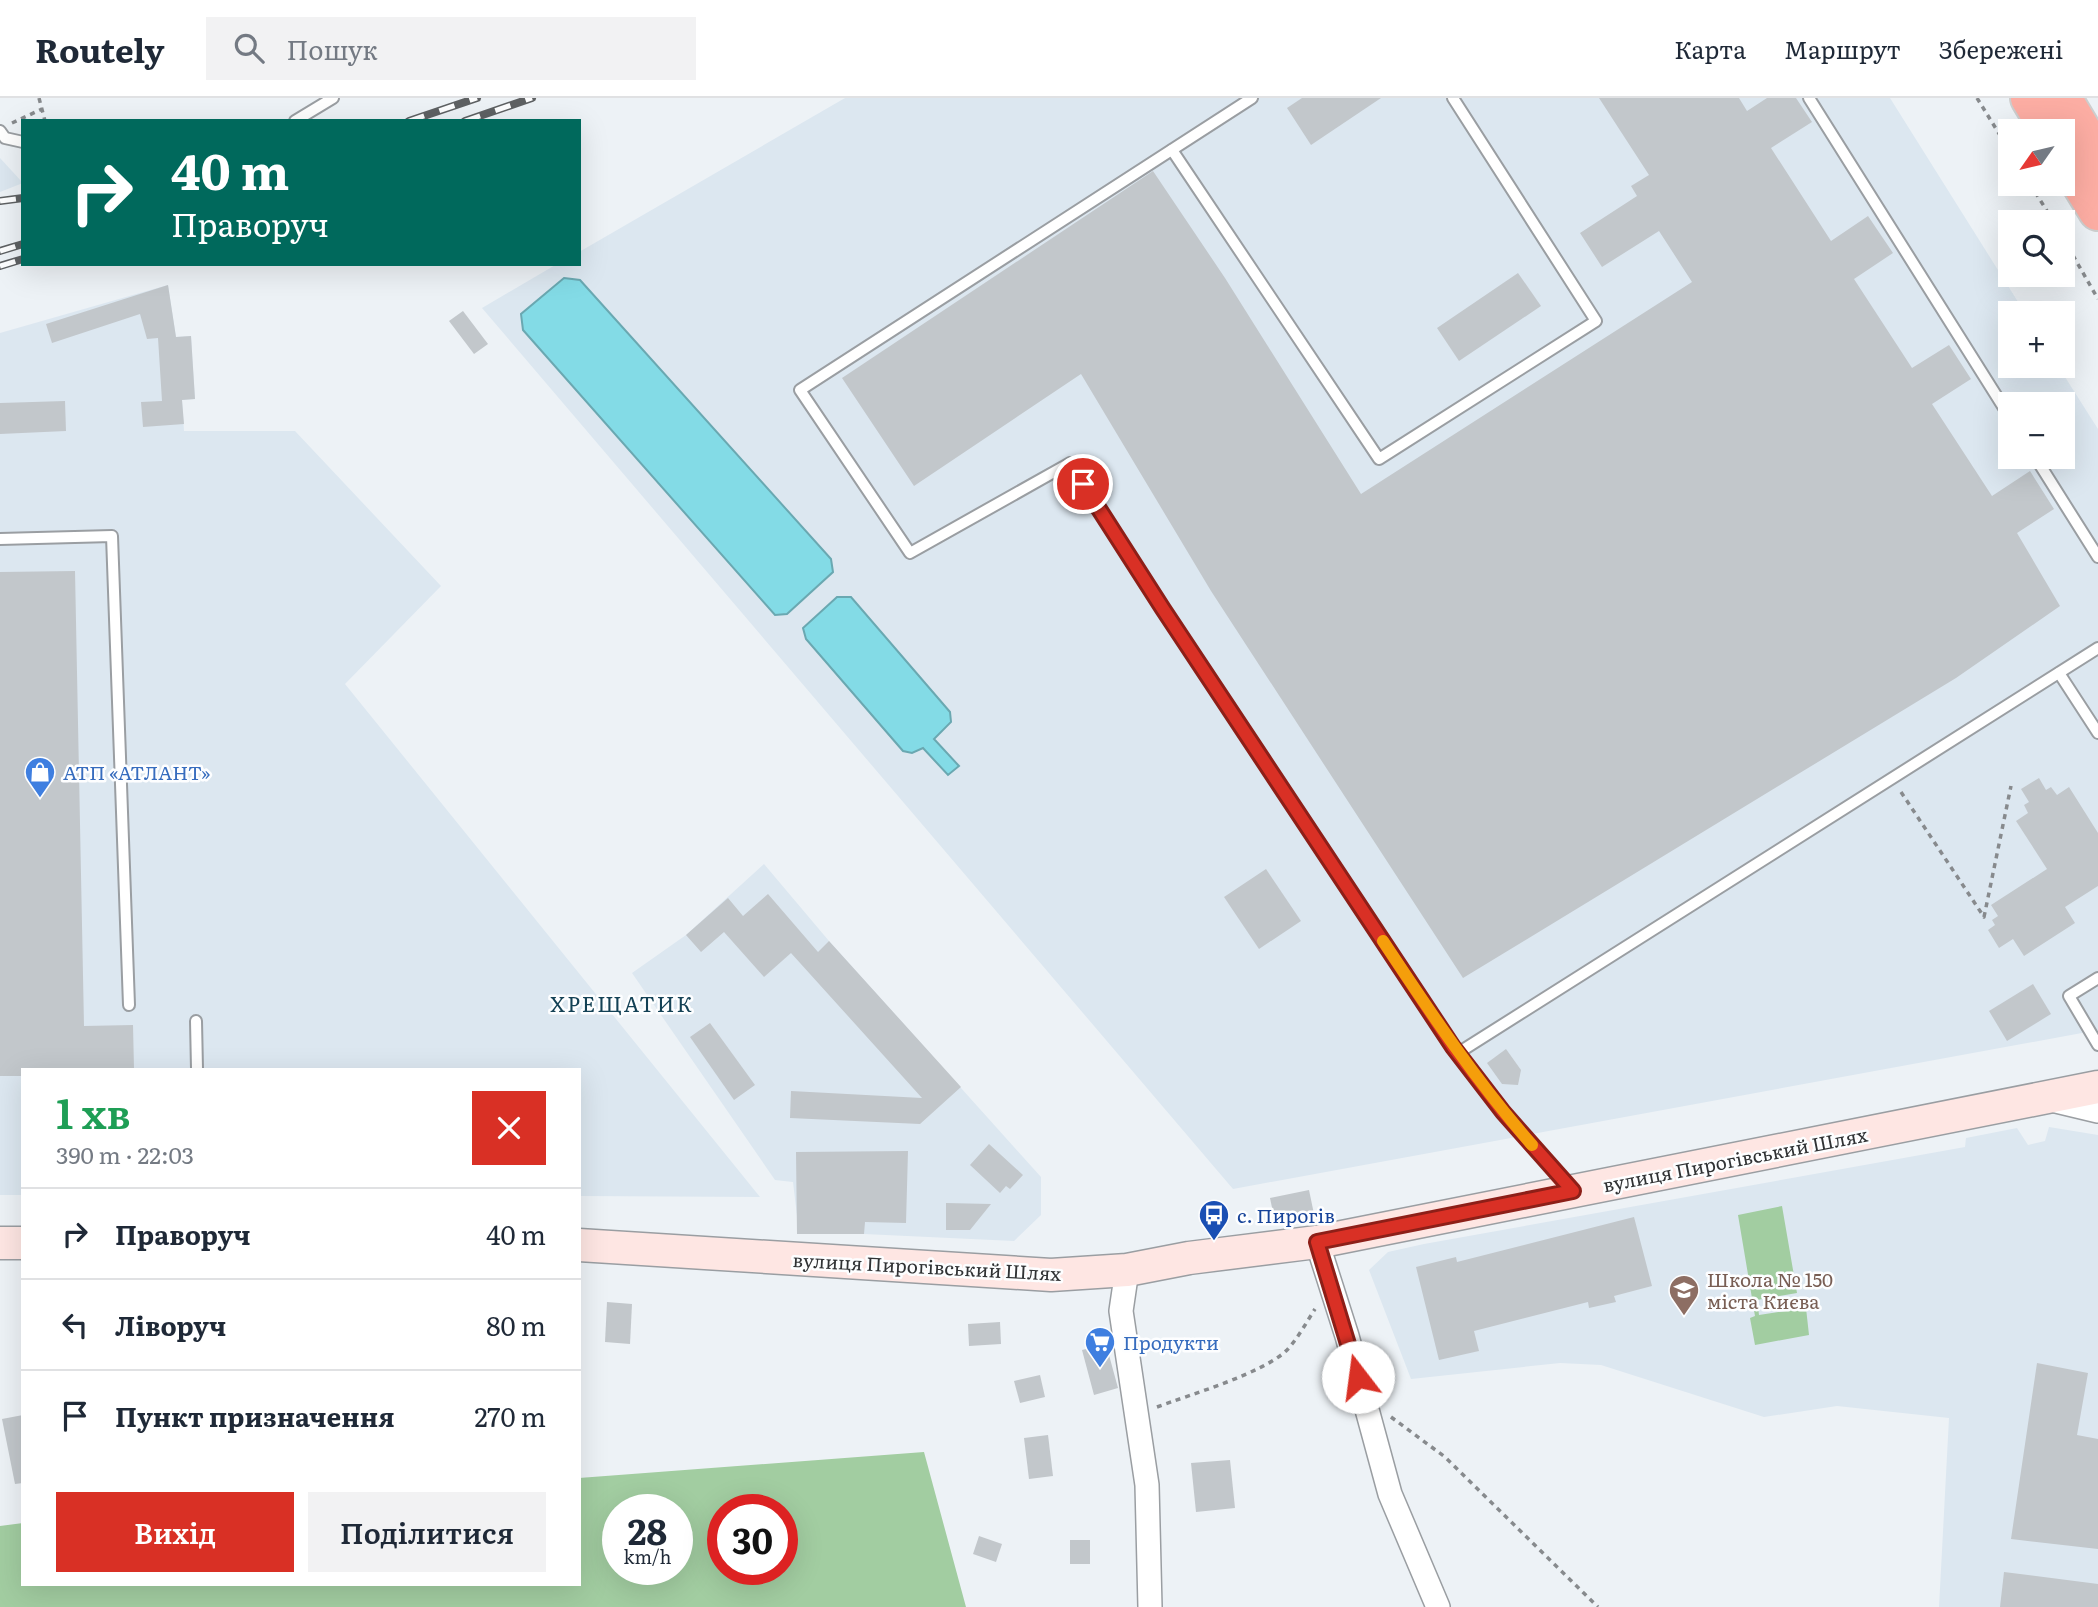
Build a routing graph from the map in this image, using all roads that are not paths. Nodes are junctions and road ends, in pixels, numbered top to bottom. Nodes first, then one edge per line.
1 (333, 98) edge
2 (1252, 98) edge
3 (1453, 98) edge
4 (1809, 98) edge
5 (2031, 98) edge
6 (2062, 98) edge
7 (298, 119) edge
8 (2043, 119) edge
9 (2, 137) edge
10 (21, 142) edge
11 (1172, 150) junction
12 (2098, 158) edge
13 (2076, 175) edge
14 (2098, 211) edge
15 (1998, 398) edge
16 (2043, 469) edge
17 (0, 539) edge
18 (2098, 557) edge
19 (2098, 648) edge
20 (2059, 673) junction
21 (2098, 733) edge
22 (2098, 978) edge
23 (129, 1005) dead end
24 (196, 1021) dead end
25 (2098, 1045) edge
26 (1458, 1053) junction
27 (197, 1068) edge
28 (2098, 1087) edge
29 (2042, 1097) junction
30 (2098, 1111) edge
31 (1573, 1191) junction
32 (1317, 1242) junction
33 (0, 1243) edge
34 (21, 1243) edge
35 (581, 1245) edge
36 (1127, 1270) junction
37 (1150, 1607) edge
38 (1438, 1607) edge

1 - 7 lane
2 - 11 lane
3 - 11 lane
4 - 15 lane
5 - 8 highway
6 - 12 highway
9 - 10 lane
11 - 26 lane
13 - 14 highway
16 - 18 lane
17 - 23 lane
19 - 20 lane
20 - 21 lane
20 - 26 lane
22 - 25 lane
24 - 27 lane
26 - 31 lane
28 - 29 street, вулиця Пирогівський Шлях
29 - 30 street
29 - 31 street, вулиця Пирогівський Шлях
31 - 32 street, вулиця Пирогівський Шлях
32 - 36 street, вулиця Пирогівський Шлях
32 - 38 street
33 - 34 street
35 - 36 street, вулиця Пирогівський Шлях
36 - 37 street

